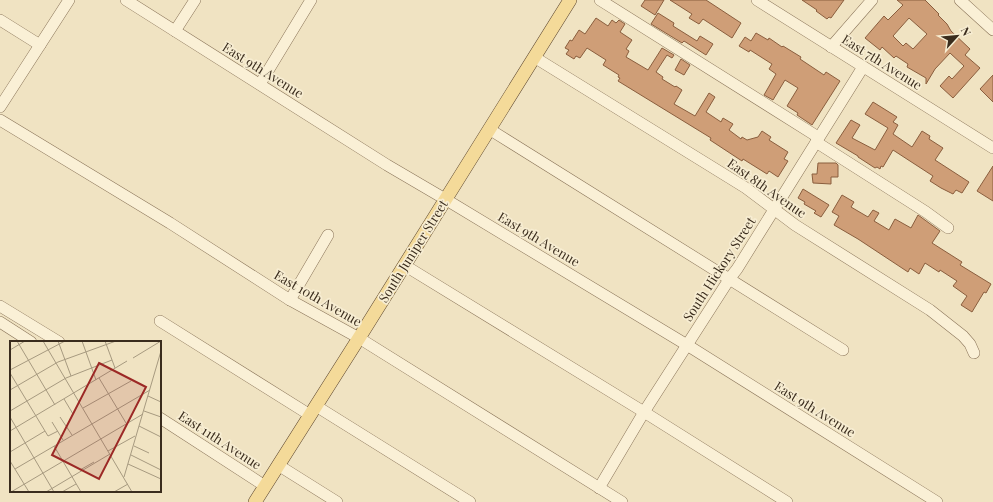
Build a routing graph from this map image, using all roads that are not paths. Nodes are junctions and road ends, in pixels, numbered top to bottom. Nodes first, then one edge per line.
1 (69, 0) edge
2 (126, 0) edge
3 (195, 0) edge
4 (311, 0) edge
5 (570, 0) edge
6 (600, 0) edge
7 (757, 0) edge
8 (872, 0) edge
9 (960, 0) edge
10 (0, 20) edge
11 (993, 30) edge
12 (175, 31) junction
13 (40, 45) junction
14 (831, 46) junction
15 (534, 57) junction
16 (863, 67) junction
17 (260, 84) junction
18 (0, 107) edge
19 (0, 120) edge
20 (489, 130) junction
21 (817, 140) junction
22 (993, 148) edge
23 (445, 199) junction
24 (773, 209) junction
25 (948, 228) dead end
26 (328, 235) dead end
27 (404, 266) junction
28 (730, 278) junction
29 (290, 300) junction
30 (0, 306) edge
31 (160, 321) dead end
32 (0, 322) edge
33 (359, 338) junction
34 (29, 341) edge
35 (57, 341) edge
36 (687, 345) junction
37 (843, 350) dead end
38 (974, 353) dead end
39 (313, 410) junction
40 (644, 412) junction
41 (161, 419) edge
42 (278, 465) junction
43 (265, 486) junction
44 (599, 488) junction
45 (255, 502) edge
46 (337, 502) edge
47 (470, 502) edge
48 (622, 502) edge
49 (786, 502) edge
50 (937, 502) edge

1 - 13 street
2 - 12 street, East 9th Avenue
3 - 12 street
4 - 17 street
5 - 15 main road, South Juniper Street
6 - 21 street
7 - 14 street, East 7th Avenue
8 - 14 street
9 - 11 street
10 - 13 street
12 - 17 street, East 9th Avenue
13 - 18 street
14 - 16 street, East 7th Avenue
15 - 20 main road, South Juniper Street
15 - 24 street, East 8th Avenue
16 - 21 street, South Hickory Street
16 - 22 street, East 7th Avenue
17 - 23 street, East 9th Avenue
19 - 29 street, East 10th Avenue
20 - 23 main road, South Juniper Street
20 - 28 street
21 - 24 street, South Hickory Street
21 - 25 street
23 - 27 main road, South Juniper Street
23 - 36 street, East 9th Avenue
24 - 28 street, South Hickory Street
24 - 38 street, East 8th Avenue
26 - 29 street
27 - 33 main road, South Juniper Street
27 - 40 street
28 - 36 street, South Hickory Street
28 - 37 street
29 - 33 street, East 10th Avenue
30 - 35 street
31 - 39 street
32 - 34 street
33 - 39 main road, South Juniper Street
33 - 44 street, East 10th Avenue
36 - 40 street, South Hickory Street
36 - 50 street, East 9th Avenue
39 - 42 main road, South Juniper Street
39 - 47 street
40 - 44 street, South Hickory Street
40 - 49 street
41 - 43 street, East 11th Avenue
42 - 43 main road, South Juniper Street
42 - 46 street, East 11th Avenue
43 - 45 main road, South Juniper Street
44 - 48 street, East 10th Avenue

